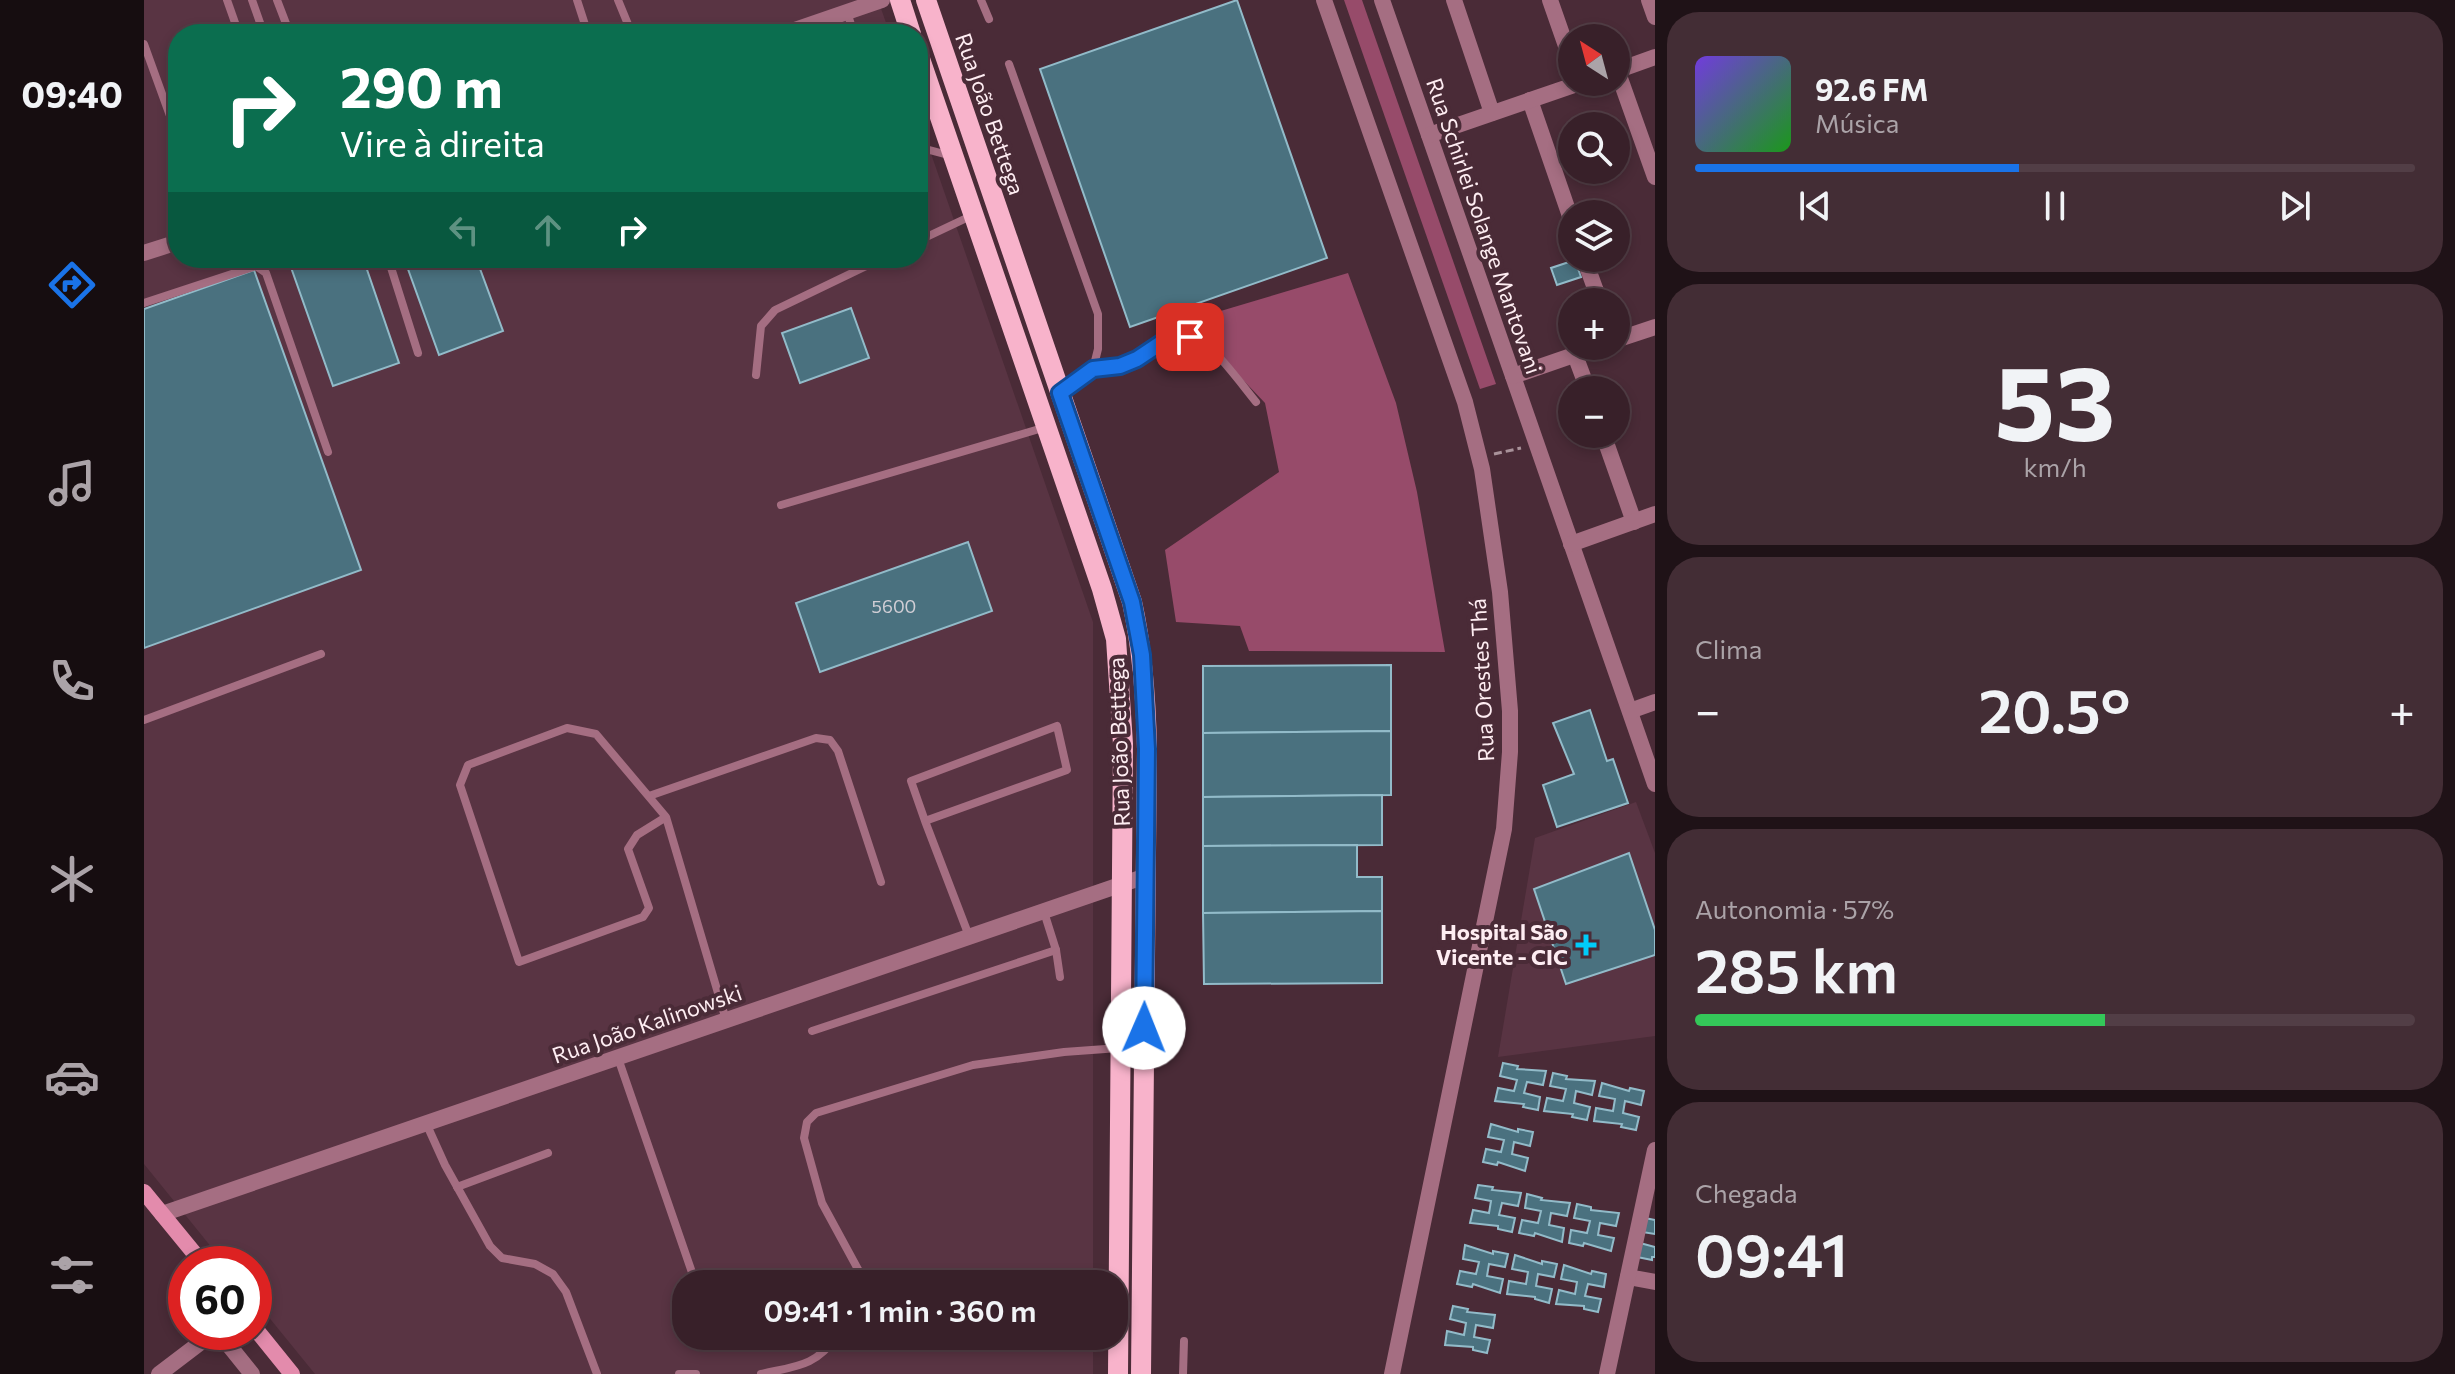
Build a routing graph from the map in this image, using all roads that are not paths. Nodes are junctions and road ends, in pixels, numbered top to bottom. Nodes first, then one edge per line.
1 (227, 0) edge
2 (252, 0) edge
3 (277, 0) edge
4 (577, 0) edge
5 (618, 0) edge
6 (882, 0) edge
7 (900, 0) edge
8 (926, 0) edge
9 (981, 0) edge
10 (1324, 0) edge
11 (1382, 0) edge
12 (1454, 0) edge
13 (1550, 0) edge
14 (1649, 0) edge
15 (847, 12) junction
16 (1655, 17) edge
17 (989, 19) dead end
18 (235, 24) edge
19 (260, 24) edge
20 (286, 24) edge
21 (585, 24) edge
22 (628, 24) edge
23 (812, 24) edge
24 (851, 24) edge
25 (908, 24) edge
26 (1558, 24) edge
27 (144, 44) edge
28 (1655, 57) edge
29 (1009, 64) dead end
30 (1630, 66) edge
31 (928, 82) edge
32 (1558, 90) edge
33 (1626, 96) edge
34 (1530, 100) junction
35 (168, 110) edge
36 (1492, 113) junction
37 (1429, 135) junction
38 (928, 150) edge
39 (954, 157) junction
40 (1655, 177) edge
41 (1564, 200) edge
42 (974, 215) junction
43 (928, 236) edge
44 (168, 245) edge
45 (144, 253) edge
46 (250, 268) edge
47 (262, 268) edge
48 (391, 268) edge
49 (862, 268) edge
50 (144, 303) edge
51 (1655, 327) edge
52 (1630, 335) edge
53 (418, 353) dead end
54 (1560, 360) edge
55 (1093, 369) junction
56 (756, 375) dead end
57 (1513, 376) junction
58 (1060, 393) junction
59 (1256, 402) dead end
60 (1046, 427) junction
61 (1608, 448) edge
62 (328, 452) dead end
63 (781, 505) dead end
64 (1655, 514) edge
65 (1634, 522) junction
66 (1571, 544) junction
67 (321, 654) dead end
68 (1655, 702) edge
69 (1630, 711) junction
70 (144, 720) edge
71 (1655, 784) edge
72 (649, 796) junction
73 (666, 817) junction
74 (925, 821) junction
75 (1146, 876) junction
76 (881, 882) dead end
77 (1122, 884) junction
78 (1044, 911) junction
79 (969, 937) junction
80 (1056, 950) junction
81 (1060, 977) dead end
82 (726, 1020) junction
83 (812, 1031) dead end
84 (1120, 1048) junction
85 (617, 1057) junction
86 (426, 1123) junction
87 (1655, 1150) edge
88 (548, 1153) dead end
89 (457, 1187) junction
90 (144, 1192) edge
91 (162, 1214) junction
92 (188, 1246) edge
93 (691, 1270) edge
94 (858, 1270) edge
95 (1628, 1277) junction
96 (1655, 1282) edge
97 (1184, 1341) dead end
98 (272, 1349) edge
99 (828, 1350) edge
100 (159, 1374) edge
101 (252, 1374) edge
102 (292, 1374) edge
103 (597, 1374) edge
104 (679, 1374) edge
105 (696, 1374) edge
106 (761, 1374) edge
107 (1118, 1374) edge
108 (1141, 1374) edge
109 (1183, 1374) edge
110 (1392, 1374) edge
111 (1607, 1374) edge

1 - 18 lane
2 - 19 lane
3 - 20 lane
4 - 21 lane
5 - 22 lane
6 - 15 street
7 - 25 main road
8 - 58 main road, Rua João Bettega
9 - 17 lane
10 - 110 street, Rua Orestes Thá
11 - 37 street, Rua Schirlei Solange Mantovani
12 - 36 street
13 - 26 street
14 - 16 street
15 - 23 street
15 - 24 lane
27 - 35 lane
28 - 30 street
29 - 55 lane
31 - 39 main road, Rua João Bettega
32 - 34 street
33 - 40 street
34 - 36 street
34 - 41 street
36 - 37 street
37 - 57 street, Rua Schirlei Solange Mantovani
38 - 39 lane
39 - 42 main road, Rua João Bettega
42 - 43 lane
42 - 60 main road, Rua João Bettega
44 - 45 street
46 - 50 lane
47 - 62 lane
48 - 53 lane
49 - 56 lane
51 - 52 street
54 - 57 street
55 - 58 lane
55 - 59 lane
57 - 66 street, Rua Schirlei Solange Mantovani
58 - 75 main road, Rua João Bettega
60 - 63 lane
60 - 77 main road, Rua João Bettega
61 - 65 street
64 - 65 street
65 - 66 street
66 - 69 street, Rua Schirlei Solange Mantovani
67 - 70 lane
68 - 69 street
69 - 71 street, Rua Schirlei Solange Mantovani
72 - 73 lane
72 - 73 lane
72 - 76 lane
73 - 82 lane
74 - 74 lane
74 - 79 lane
75 - 77 street, Rua João Kalinowski
75 - 108 main road, Rua João Bettega
77 - 78 street, Rua João Kalinowski
77 - 84 main road, Rua João Bettega
78 - 79 street, Rua João Kalinowski
78 - 80 lane
79 - 82 street, Rua João Kalinowski
80 - 81 lane
80 - 83 lane
82 - 85 street, Rua João Kalinowski
84 - 94 lane
84 - 107 main road, Rua João Bettega
85 - 86 street, Rua João Kalinowski
85 - 93 lane
86 - 89 lane
86 - 91 street, Rua João Kalinowski
87 - 95 street
88 - 89 lane
89 - 103 lane
90 - 91 main road
91 - 92 main road
95 - 96 street
95 - 111 street
97 - 109 lane
98 - 102 main road
99 - 106 lane
100 - 101 street
104 - 105 lane

